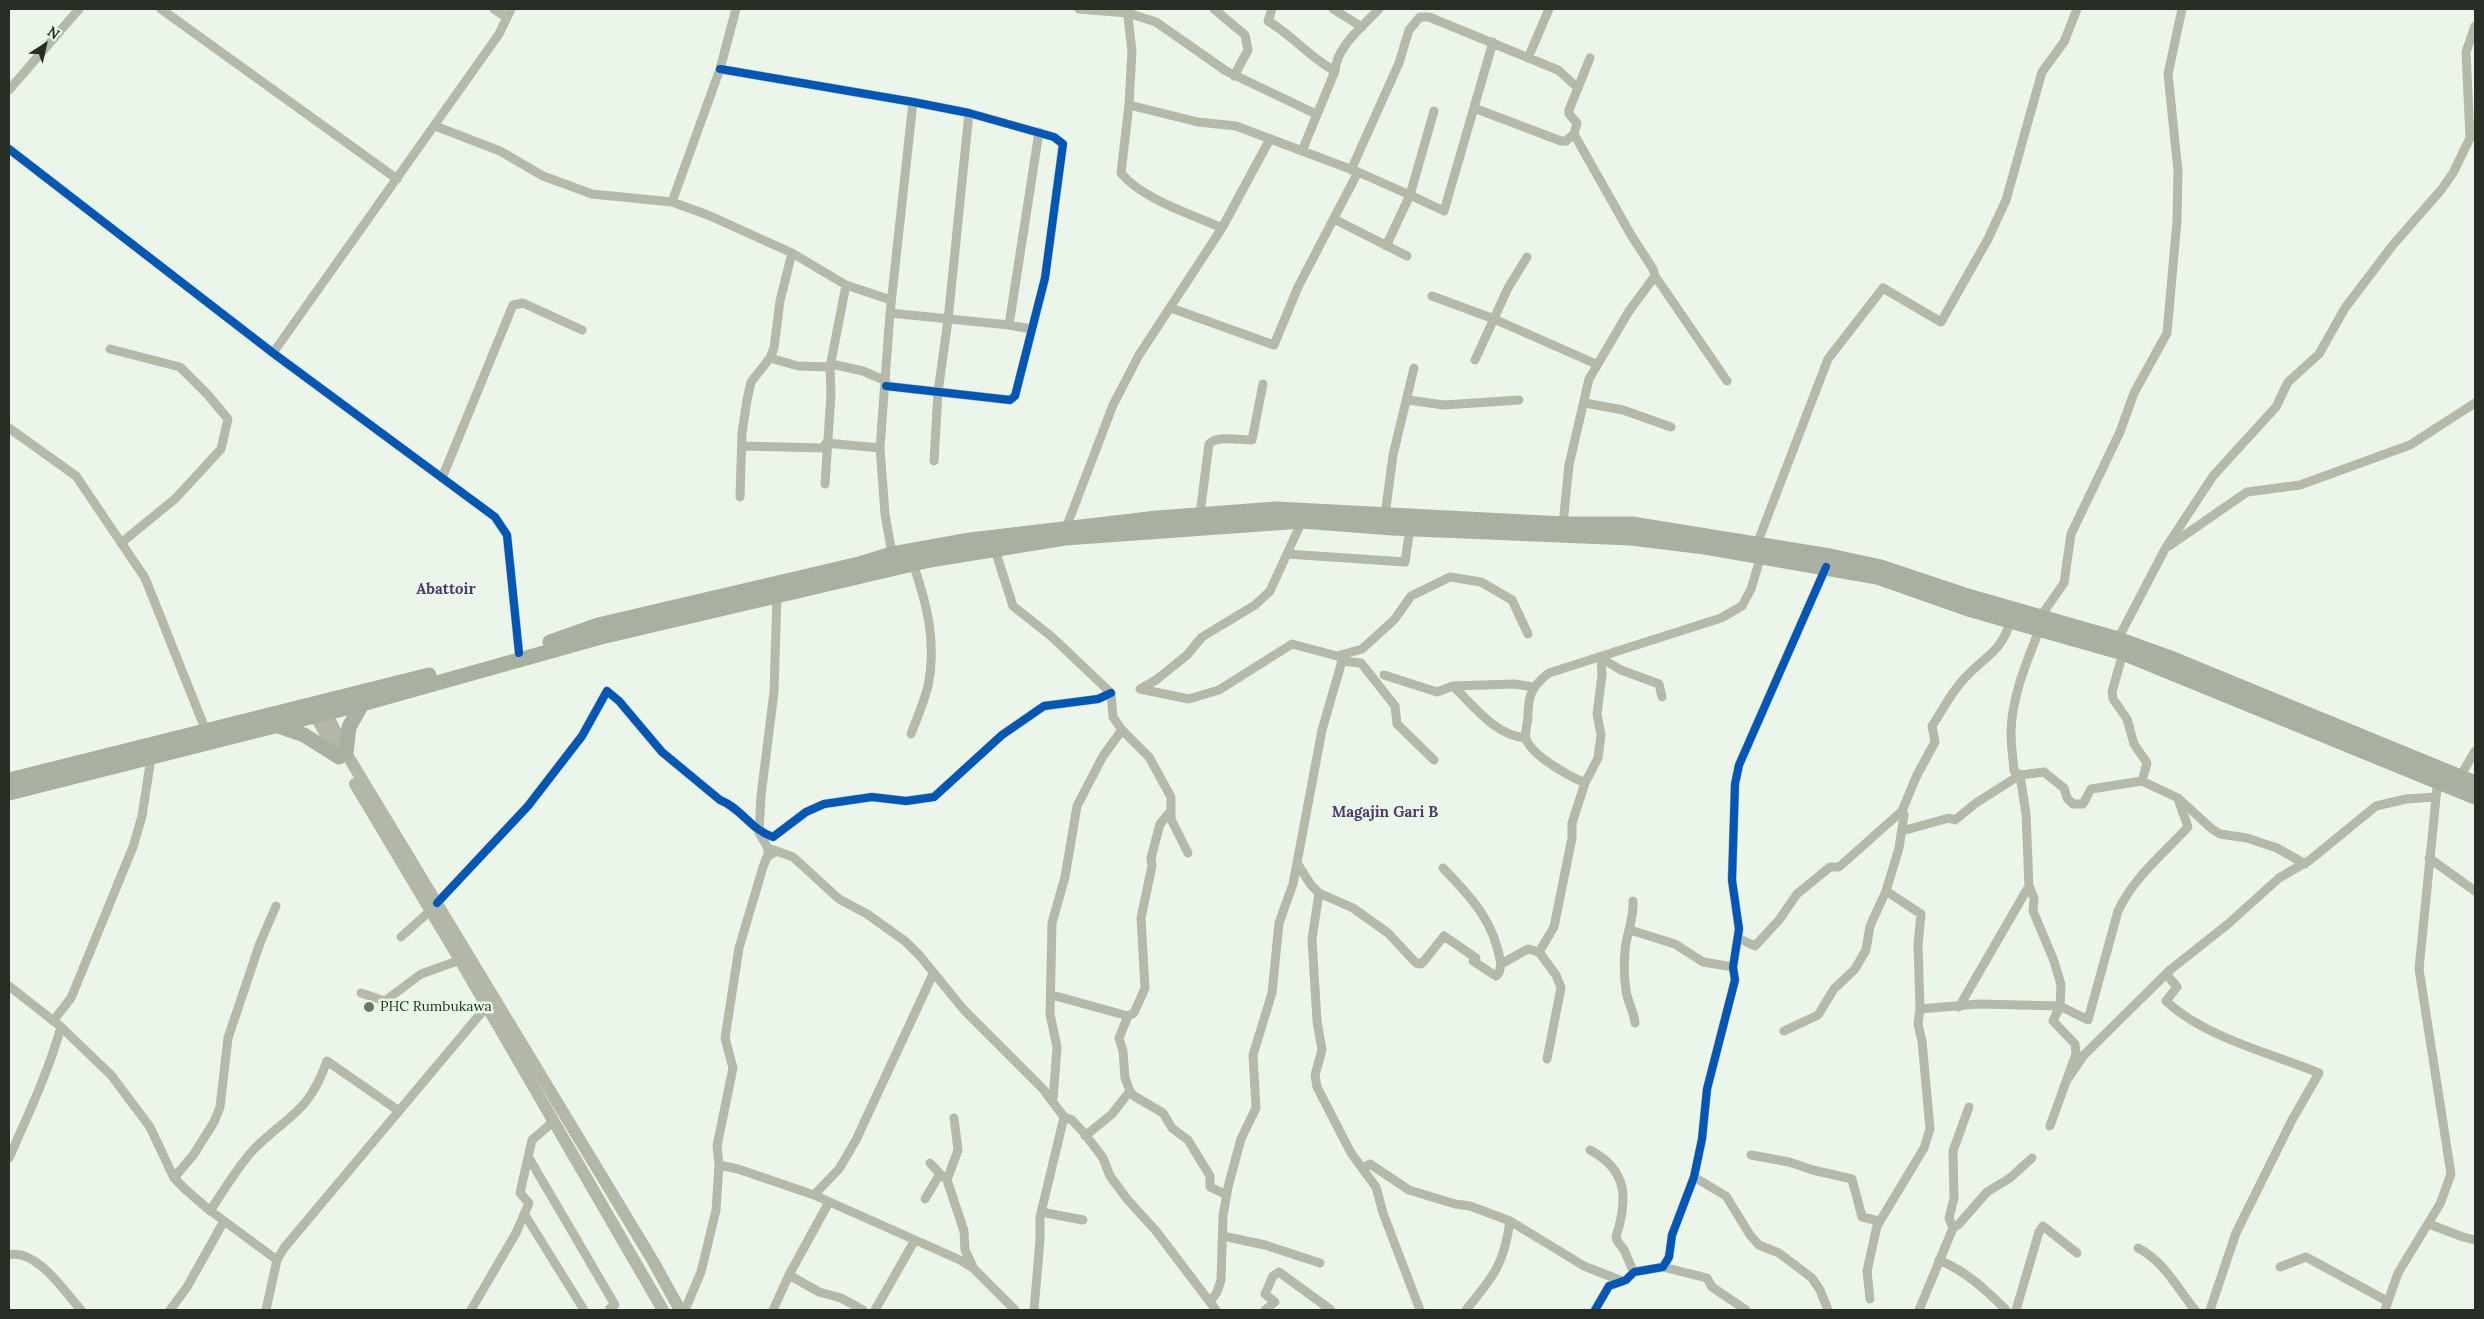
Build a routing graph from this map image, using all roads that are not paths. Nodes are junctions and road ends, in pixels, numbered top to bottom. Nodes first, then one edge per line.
1 (79, 9) edge
2 (161, 9) edge
3 (494, 9) edge
4 (736, 9) edge
5 (1079, 9) edge
6 (1214, 9) edge
7 (1272, 9) edge
8 (1333, 9) edge
9 (1378, 9) edge
10 (1549, 9) edge
11 (2077, 9) edge
12 (2182, 9) edge
13 (1127, 11) edge
14 (509, 13) edge
15 (1422, 13) edge
16 (2475, 26) edge
17 (1362, 27) junction
18 (1494, 42) junction
19 (1528, 58) junction
20 (1590, 58) dead end
21 (720, 69) junction
22 (1335, 71) junction
23 (1234, 76) junction
24 (1578, 88) junction
25 (9, 90) edge
26 (913, 102) junction
27 (1129, 105) junction
28 (1474, 108) junction
29 (1434, 111) dead end
30 (969, 113) junction
31 (1316, 114) junction
32 (435, 126) junction
33 (1039, 132) junction
34 (1574, 134) junction
35 (1270, 139) junction
36 (9, 149) edge
37 (1302, 152) junction
38 (1354, 171) junction
39 (397, 179) junction
40 (1410, 195) junction
41 (672, 202) junction
42 (1334, 219) junction
43 (1222, 228) junction
44 (1386, 246) junction
45 (792, 253) junction
46 (1407, 256) dead end
47 (1527, 257) dead end
48 (1655, 276) junction
49 (846, 285) junction
50 (1432, 296) dead end
51 (891, 300) junction
52 (1171, 308) junction
53 (890, 313) junction
54 (1494, 319) junction
55 (948, 320) junction
56 (1009, 325) junction
57 (1031, 329) junction
58 (582, 330) dead end
59 (110, 349) dead end
60 (273, 353) junction
61 (770, 358) junction
62 (1475, 360) dead end
63 (1596, 364) junction
64 (830, 368) junction
65 (1414, 368) dead end
66 (1727, 381) dead end
67 (886, 384) junction
68 (1263, 384) dead end
69 (938, 392) junction
70 (1408, 400) junction
71 (1519, 400) dead end
72 (1585, 403) junction
73 (2475, 403) edge
74 (1671, 427) dead end
75 (9, 428) edge
76 (826, 443) junction
77 (743, 446) junction
78 (880, 448) junction
79 (934, 461) dead end
80 (442, 478) junction
81 (825, 484) dead end
82 (740, 497) dead end
83 (1200, 514) junction
84 (1385, 515) junction
85 (1302, 521) junction
86 (1563, 524) junction
87 (1066, 528) junction
88 (1410, 528) junction
89 (1706, 541) junction
90 (120, 543) junction
91 (1750, 549) junction
92 (995, 550) junction
93 (2165, 550) junction
94 (892, 554) junction
95 (1287, 554) junction
96 (913, 564) junction
97 (1826, 567) junction
98 (777, 596) junction
99 (2011, 619) junction
100 (2040, 622) junction
101 (1528, 634) dead end
102 (2121, 646) junction
103 (519, 653) junction
104 (1340, 658) junction
105 (1601, 658) junction
106 (1384, 675) dead end
107 (1453, 686) junction
108 (1534, 687) junction
109 (1111, 693) junction
110 (1662, 697) dead end
111 (362, 704) junction
112 (318, 709) junction
113 (277, 725) junction
114 (1122, 730) junction
115 (206, 731) junction
116 (911, 734) dead end
117 (1526, 738) junction
118 (2475, 751) edge
119 (343, 755) junction
120 (151, 758) junction
121 (1434, 760) dead end
122 (2020, 774) junction
123 (2460, 777) junction
124 (9, 780) edge
125 (2142, 781) junction
126 (2437, 782) junction
127 (1585, 783) junction
128 (2475, 783) edge
129 (9, 793) edge
130 (2475, 797) edge
131 (2178, 798) junction
132 (1902, 811) junction
133 (1170, 812) junction
134 (1902, 831) junction
135 (760, 833) junction
136 (768, 853) junction
137 (1188, 853) dead end
138 (2429, 858) junction
139 (1297, 863) junction
140 (2305, 864) junction
141 (1444, 868) dead end
142 (2029, 886) junction
143 (2475, 890) edge
144 (1886, 891) junction
145 (1319, 893) junction
146 (1633, 901) dead end
147 (276, 906) dead end
148 (434, 907) junction
149 (1630, 930) junction
150 (401, 937) dead end
151 (1738, 938) junction
152 (1539, 952) junction
153 (460, 960) junction
154 (1501, 964) junction
155 (1733, 967) junction
156 (933, 974) junction
157 (2167, 975) junction
158 (9, 986) edge
159 (361, 993) dead end
160 (1052, 995) junction
161 (487, 1006) junction
162 (2060, 1006) junction
163 (1959, 1007) junction
164 (1920, 1009) junction
165 (1128, 1016) junction
166 (1635, 1023) dead end
167 (57, 1024) junction
168 (1784, 1031) dead end
169 (1547, 1059) dead end
170 (2067, 1080) junction
171 (1130, 1091) junction
172 (1053, 1100) junction
173 (1969, 1108) dead end
174 (399, 1111) junction
175 (1064, 1117) junction
176 (954, 1118) dead end
177 (554, 1120) junction
178 (2050, 1126) dead end
179 (1085, 1136) junction
180 (1590, 1150) dead end
181 (1751, 1155) dead end
182 (9, 1158) edge
183 (529, 1158) junction
184 (2032, 1158) dead end
185 (930, 1163) dead end
186 (719, 1165) junction
187 (1362, 1168) junction
188 (943, 1177) junction
189 (1694, 1177) junction
190 (174, 1178) junction
191 (1227, 1195) junction
192 (814, 1196) junction
193 (925, 1198) dead end
194 (829, 1202) junction
195 (210, 1211) junction
196 (1041, 1212) junction
197 (525, 1215) junction
198 (1083, 1220) dead end
199 (224, 1221) junction
200 (1510, 1221) junction
201 (1879, 1221) junction
202 (2429, 1224) junction
203 (1952, 1228) junction
204 (1223, 1236) junction
205 (916, 1240) junction
206 (2475, 1240) edge
207 (2138, 1248) dead end
208 (2077, 1253) dead end
209 (9, 1255) edge
210 (277, 1260) junction
211 (1939, 1260) junction
212 (1320, 1263) dead end
213 (1663, 1267) junction
214 (2280, 1267) dead end
215 (973, 1268) junction
216 (1634, 1272) junction
217 (789, 1275) junction
218 (1622, 1281) junction
219 (1870, 1299) dead end
220 (2387, 1301) junction
221 (1210, 1302) junction
222 (81, 1310) edge
223 (170, 1310) edge
224 (266, 1310) edge
225 (471, 1310) edge
226 (584, 1310) edge
227 (609, 1310) edge
228 (663, 1310) edge
229 (680, 1310) edge
230 (685, 1310) edge
231 (773, 1310) edge
232 (863, 1310) edge
233 (875, 1310) edge
234 (1015, 1310) edge
235 (1034, 1310) edge
236 (1216, 1310) edge
237 (1265, 1310) edge
238 (1331, 1310) edge
239 (1420, 1310) edge
240 (1466, 1310) edge
241 (1595, 1310) edge
242 (1746, 1310) edge
243 (1828, 1310) edge
244 (1919, 1310) edge
245 (2006, 1310) edge
246 (2016, 1310) edge
247 (2195, 1310) edge
248 (2210, 1310) edge
249 (2385, 1310) edge

1 - 25 street
2 - 39 street
3 - 14 street
4 - 21 street
5 - 13 street
6 - 23 street
7 - 22 street
8 - 17 street
9 - 17 street
10 - 19 street
11 - 91 street
12 - 100 street
13 - 23 street
13 - 27 street
14 - 32 street
15 - 18 street
15 - 38 street
16 - 93 street
17 - 22 street
18 - 19 street
18 - 28 street
19 - 24 street
20 - 24 street
21 - 26 street
21 - 41 street
22 - 31 street
23 - 31 street
24 - 34 street
26 - 30 street
26 - 51 street
27 - 35 street
27 - 43 street
28 - 34 street
28 - 40 street
29 - 40 street
30 - 33 street
30 - 55 street
31 - 37 street
32 - 39 street
32 - 41 street
33 - 56 street
33 - 57 street
34 - 48 street
35 - 37 street
35 - 43 street
36 - 60 street
37 - 38 street
38 - 40 street
38 - 42 street
39 - 60 street
40 - 44 street
41 - 45 street
42 - 44 street
42 - 52 street
43 - 52 street
44 - 46 street
45 - 49 street
45 - 61 street
47 - 54 street
48 - 63 street
48 - 66 street
49 - 51 street
49 - 64 street
50 - 54 street
51 - 53 street
52 - 87 street
53 - 55 street
53 - 67 street
54 - 62 street
54 - 63 street
55 - 56 street
55 - 69 street
56 - 57 street
57 - 69 street
58 - 80 street
59 - 90 street
60 - 80 street
61 - 64 street
61 - 77 street
63 - 72 street
64 - 67 street
64 - 76 street
65 - 70 street
67 - 69 street
67 - 78 street
68 - 83 street
69 - 79 street
70 - 71 street
70 - 84 street
72 - 74 street
72 - 86 street
73 - 93 street
75 - 90 street
76 - 77 street
76 - 78 street
76 - 81 street
77 - 82 street
78 - 94 street
80 - 103 street
83 - 84 main road
83 - 87 main road
84 - 86 main road
85 - 88 main road
85 - 92 main road
85 - 95 street
86 - 89 main road
87 - 94 main road
88 - 89 main road
88 - 95 street
89 - 91 main road
90 - 115 street
91 - 97 main road
91 - 100 main road
91 - 105 street
92 - 96 main road
92 - 109 street
93 - 102 street
94 - 103 main road
95 - 104 street
96 - 98 main road
96 - 116 street
97 - 99 main road
97 - 151 street
98 - 111 main road
98 - 135 street
99 - 100 main road
99 - 132 street
100 - 102 main road
100 - 122 street
101 - 104 street
102 - 125 street
102 - 126 main road
103 - 112 main road
104 - 121 street
104 - 139 street
105 - 108 street
105 - 110 street
105 - 127 street
106 - 107 street
107 - 108 street
107 - 117 street
108 - 117 street
109 - 114 street
109 - 135 street
111 - 112 main road
111 - 119 main road
112 - 113 main road
112 - 115 main road
112 - 119 main road
113 - 119 main road
113 - 120 main road
114 - 133 street
114 - 160 street
115 - 124 main road
117 - 127 street
118 - 123 street
119 - 148 main road
120 - 129 main road
120 - 167 street
122 - 125 street
122 - 134 street
122 - 142 street
123 - 126 main road
123 - 128 main road
125 - 131 street
126 - 130 main road
126 - 138 street
126 - 140 street
127 - 152 street
131 - 140 street
131 - 162 street
132 - 134 street
132 - 151 street
133 - 137 street
133 - 165 street
134 - 144 street
135 - 136 street
135 - 148 street
136 - 156 street
136 - 186 street
138 - 143 street
138 - 202 street
139 - 145 street
139 - 191 street
140 - 157 street
141 - 154 street
142 - 162 street
142 - 163 street
144 - 164 street
144 - 168 street
145 - 154 street
145 - 187 street
146 - 149 street
147 - 190 street
148 - 150 street
148 - 153 main road
148 - 229 main road
149 - 155 street
149 - 166 street
151 - 155 street
152 - 154 street
152 - 169 street
153 - 159 street
153 - 161 main road
155 - 189 street
156 - 172 street
156 - 192 street
157 - 170 street
157 - 248 street
158 - 167 street
160 - 165 street
160 - 172 street
161 - 174 street
161 - 177 main road
162 - 163 street
162 - 170 street
163 - 164 street
164 - 201 street
165 - 171 street
167 - 182 street
167 - 190 street
170 - 178 street
171 - 179 street
171 - 191 street
172 - 175 street
173 - 203 street
174 - 195 street
174 - 210 street
175 - 179 street
175 - 196 street
176 - 188 street
177 - 183 street
177 - 228 main road
179 - 221 street
180 - 216 street
181 - 201 street
183 - 197 street
183 - 227 street
184 - 203 street
185 - 188 street
186 - 192 street
186 - 230 street
187 - 200 street
187 - 239 street
188 - 193 street
188 - 215 street
189 - 213 street
189 - 243 street
190 - 195 street
191 - 204 street
192 - 194 street
194 - 205 street
194 - 217 street
195 - 199 street
196 - 198 street
196 - 235 street
197 - 225 street
197 - 226 street
199 - 210 street
199 - 223 street
200 - 218 street
200 - 240 street
201 - 219 street
202 - 206 street
202 - 220 street
203 - 211 street
204 - 212 street
204 - 221 street
205 - 215 street
205 - 233 street
207 - 247 street
208 - 246 street
209 - 222 street
210 - 224 street
211 - 244 street
211 - 245 street
213 - 216 street
213 - 242 street
214 - 220 street
215 - 234 street
216 - 218 street
217 - 231 street
217 - 232 street
218 - 241 street
220 - 249 street
221 - 236 street
237 - 238 street

